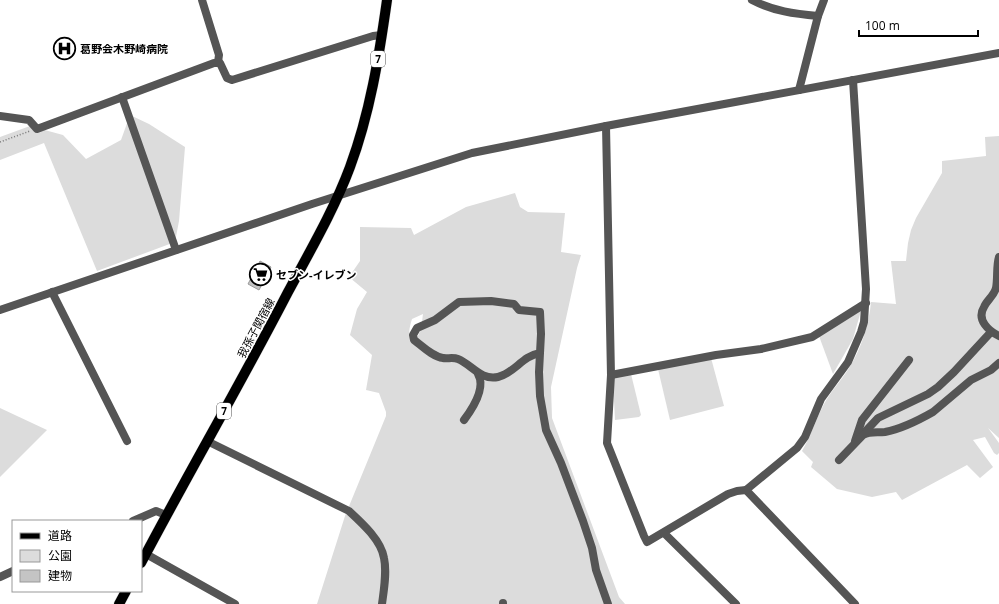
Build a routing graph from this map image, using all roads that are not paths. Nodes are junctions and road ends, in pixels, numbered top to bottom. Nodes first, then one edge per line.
1 (202, 0) edge
2 (387, 0) edge
3 (752, 0) edge
4 (824, 0) edge
5 (818, 16) junction
6 (382, 35) junction
7 (999, 53) edge
8 (218, 62) junction
9 (853, 80) junction
10 (799, 90) junction
11 (122, 97) junction
12 (0, 116) edge
13 (606, 126) junction
14 (338, 196) junction
15 (176, 250) junction
16 (999, 257) edge
17 (52, 292) junction
18 (866, 303) junction
19 (0, 310) edge
20 (991, 332) junction
21 (999, 336) edge
22 (540, 353) junction
23 (909, 360) dead end
24 (999, 363) edge
25 (478, 374) junction
26 (611, 375) junction
27 (464, 420) dead end
28 (863, 435) junction
29 (127, 441) dead end
30 (207, 442) junction
31 (854, 444) junction
32 (839, 460) dead end
33 (746, 490) junction
34 (166, 515) junction
35 (135, 520) edge
36 (664, 532) junction
37 (143, 558) edge
38 (12, 571) edge
39 (0, 576) edge
40 (125, 592) edge
41 (119, 604) edge
42 (235, 604) edge
43 (382, 604) edge
44 (608, 604) edge
45 (736, 604) edge
46 (855, 604) edge

1 - 8 street
2 - 6 main road, 我孫子関宿線 / 7
3 - 5 street
4 - 5 street
5 - 10 street
6 - 8 street
6 - 14 main road, 我孫子関宿線 / 7
7 - 9 street
8 - 11 street
9 - 10 street
9 - 18 street
10 - 13 street
11 - 12 street
11 - 15 street
13 - 14 street
13 - 26 street
14 - 15 street
14 - 30 main road, 我孫子関宿線 / 7
15 - 17 street
16 - 20 street
17 - 19 street
17 - 29 street
18 - 26 street
18 - 33 street
20 - 21 street
20 - 28 street
22 - 25 street
22 - 25 street
22 - 44 street
23 - 31 street
24 - 28 street
25 - 27 street
26 - 36 street
28 - 31 street
30 - 34 main road, 我孫子関宿線 / 7
30 - 43 street
31 - 32 street
33 - 36 street
33 - 46 street
34 - 35 street
34 - 37 main road, 我孫子関宿線 / 7
36 - 45 street
37 - 42 street
38 - 39 street
40 - 41 main road

